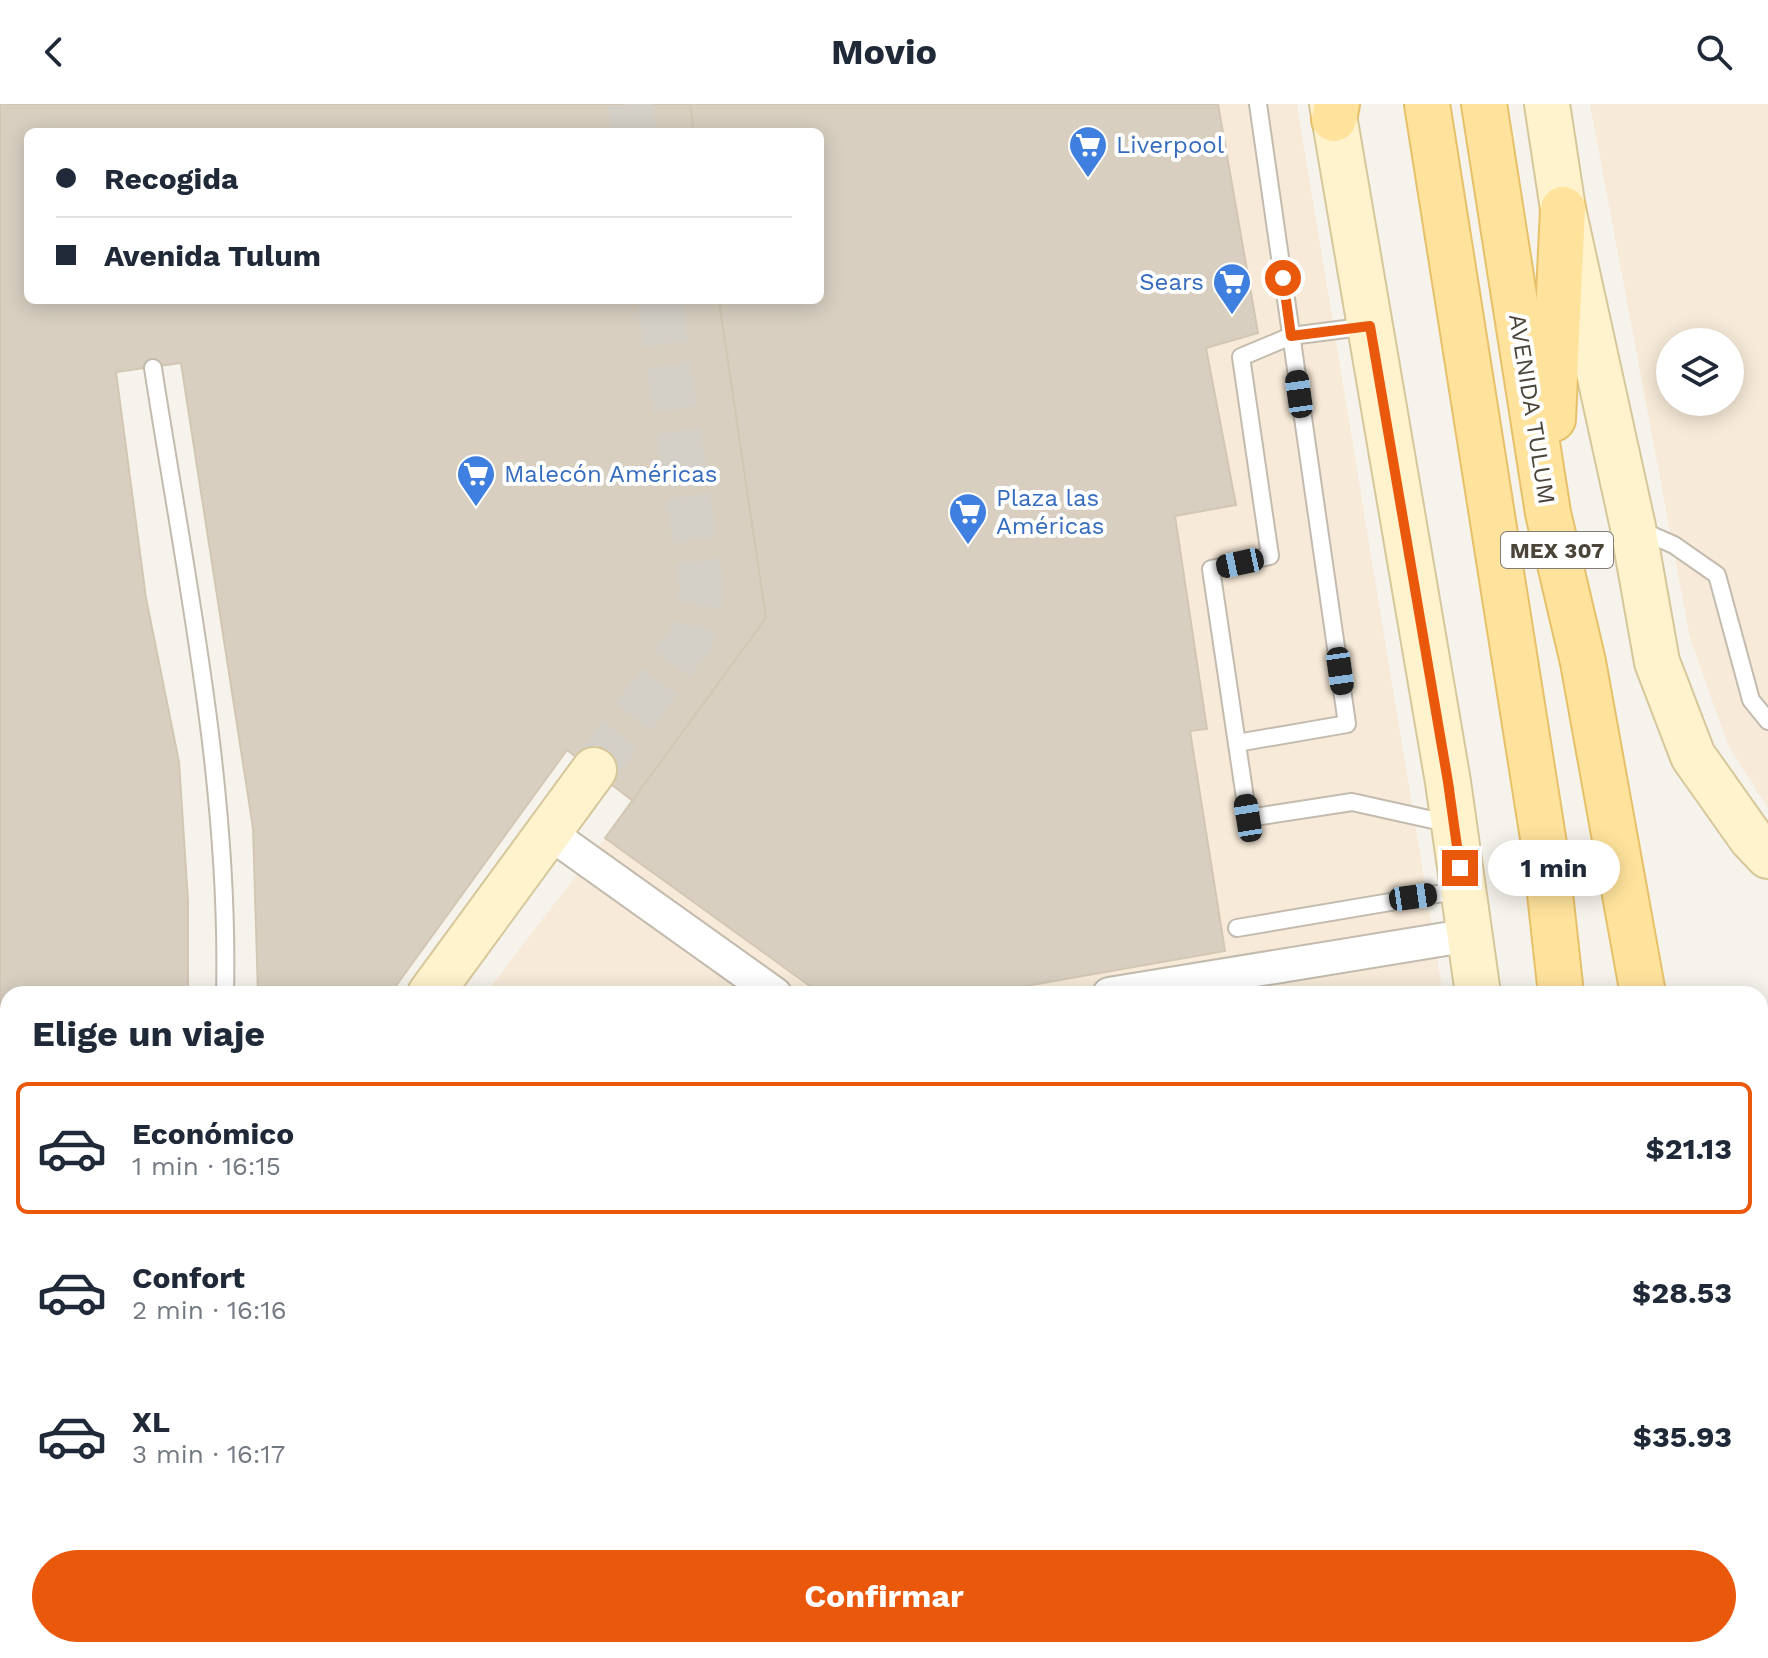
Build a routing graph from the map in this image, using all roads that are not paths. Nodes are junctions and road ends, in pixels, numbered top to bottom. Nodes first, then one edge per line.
1 (1258, 104) edge
2 (1427, 104) edge
3 (1484, 104) edge
4 (1547, 104) edge
5 (1334, 109) edge
6 (1563, 209) junction
7 (1370, 326) junction
8 (1291, 336) junction
9 (153, 368) dead end
10 (1548, 513) junction
11 (1633, 527) junction
12 (1768, 721) edge
13 (1237, 743) junction
14 (594, 770) tunnel mouth
15 (1453, 824) junction
16 (548, 832) junction
17 (1768, 856) edge
18 (1463, 890) junction
19 (1237, 928) dead end
20 (1470, 935) junction
21 (225, 986) edge
22 (436, 986) edge
23 (764, 986) edge
24 (1158, 986) edge
25 (1477, 986) edge
26 (1560, 986) edge
27 (1642, 986) edge

1 - 8 lane
2 - 26 main road, MEX 307
3 - 10 main road, AVENIDA TULUM / MEX 307
4 - 6 street
5 - 7 street
6 - 10 main road
6 - 11 street
7 - 8 lane
7 - 15 street
8 - 13 lane
8 - 13 lane
9 - 21 lane
10 - 27 main road, AVENIDA TULUM / MEX 307
11 - 12 lane
11 - 17 street
13 - 15 lane
14 - 16 street
15 - 18 street
16 - 22 street
16 - 23 street
18 - 19 lane
18 - 20 street
20 - 24 street
20 - 25 street

